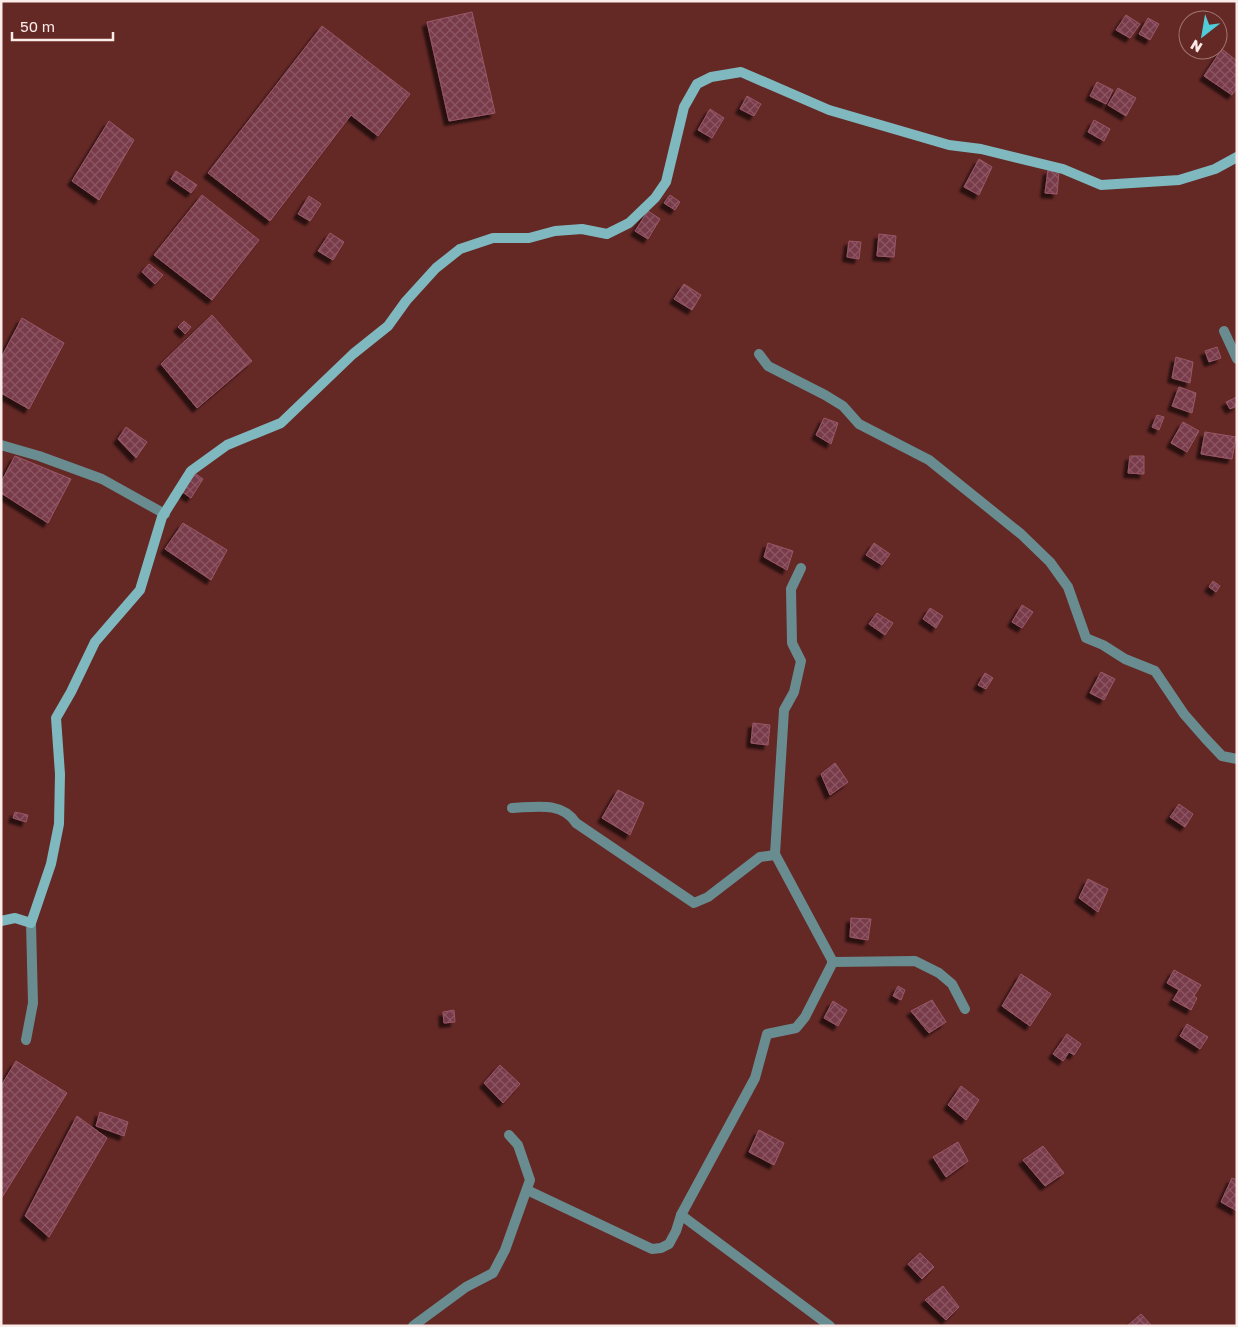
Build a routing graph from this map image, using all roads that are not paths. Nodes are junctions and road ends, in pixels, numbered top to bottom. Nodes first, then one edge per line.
1 (1237, 157) edge
2 (1224, 331) dead end
3 (759, 354) dead end
4 (1237, 359) edge
5 (1, 445) edge
6 (165, 514) junction
7 (801, 568) dead end
8 (1237, 759) edge
9 (512, 808) dead end
10 (776, 855) junction
11 (1, 921) edge
12 (31, 923) junction
13 (833, 962) junction
14 (964, 1009) dead end
15 (26, 1040) dead end
16 (509, 1135) dead end
17 (526, 1190) junction
18 (681, 1215) junction
19 (413, 1326) edge
20 (830, 1326) edge

1 - 6 street
2 - 4 street
3 - 8 street
5 - 6 street
6 - 12 street
7 - 10 street
9 - 10 street
10 - 13 street
11 - 12 street
12 - 15 street
13 - 14 street
13 - 18 street
16 - 17 street
17 - 18 street
17 - 19 street
18 - 20 street

